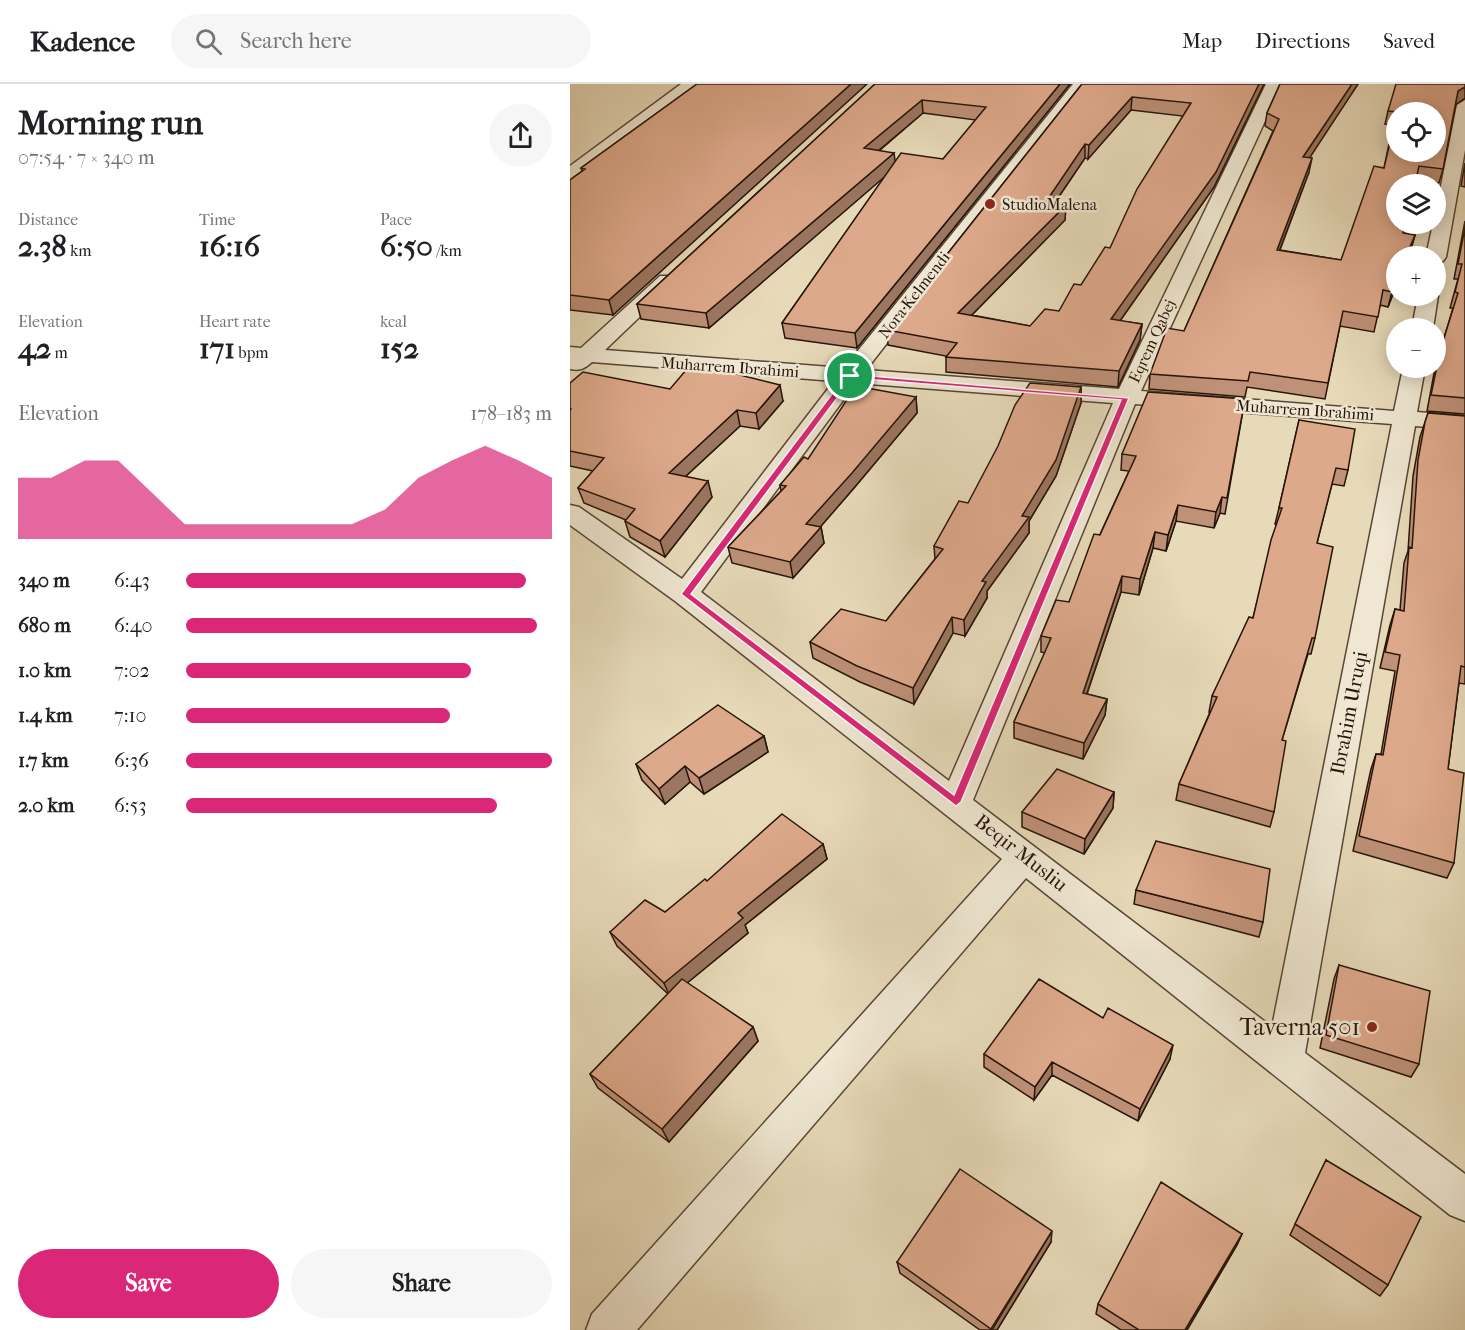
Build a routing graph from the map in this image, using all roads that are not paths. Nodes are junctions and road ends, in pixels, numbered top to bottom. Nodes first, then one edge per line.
1 (691, 84) edge
2 (1081, 84) edge
3 (1274, 84) edge
4 (1465, 105) edge
5 (570, 174) edge
6 (1438, 246) edge
7 (681, 268) edge
8 (575, 360) edge
9 (850, 376) junction
10 (1412, 378) edge
11 (1126, 398) junction
12 (1404, 416) junction
13 (1465, 423) edge
14 (570, 513) edge
15 (685, 594) junction
16 (956, 802) junction
17 (1025, 856) junction
18 (1285, 1059) junction
19 (1465, 1200) edge
20 (608, 1330) edge

1 - 5 street
2 - 9 street, Nora Kelmendi
3 - 11 street, Eqrem Qabej
4 - 6 street
7 - 8 street
8 - 9 street, Muharrem Ibrahimi
9 - 11 street, Muharrem Ibrahimi
9 - 15 street, Nora Kelmendi
10 - 12 street, Ibrahim Uruqi
11 - 12 street, Muharrem Ibrahimi
11 - 16 street, Eqrem Qabej
12 - 13 street, Muharrem Ibrahimi
12 - 18 street, Ibrahim Uruqi
14 - 15 street, Beqir Musliu
15 - 16 street, Beqir Musliu
16 - 17 street, Beqir Musliu
17 - 18 street, Beqir Musliu
17 - 20 street
18 - 19 street, Beqir Musliu

